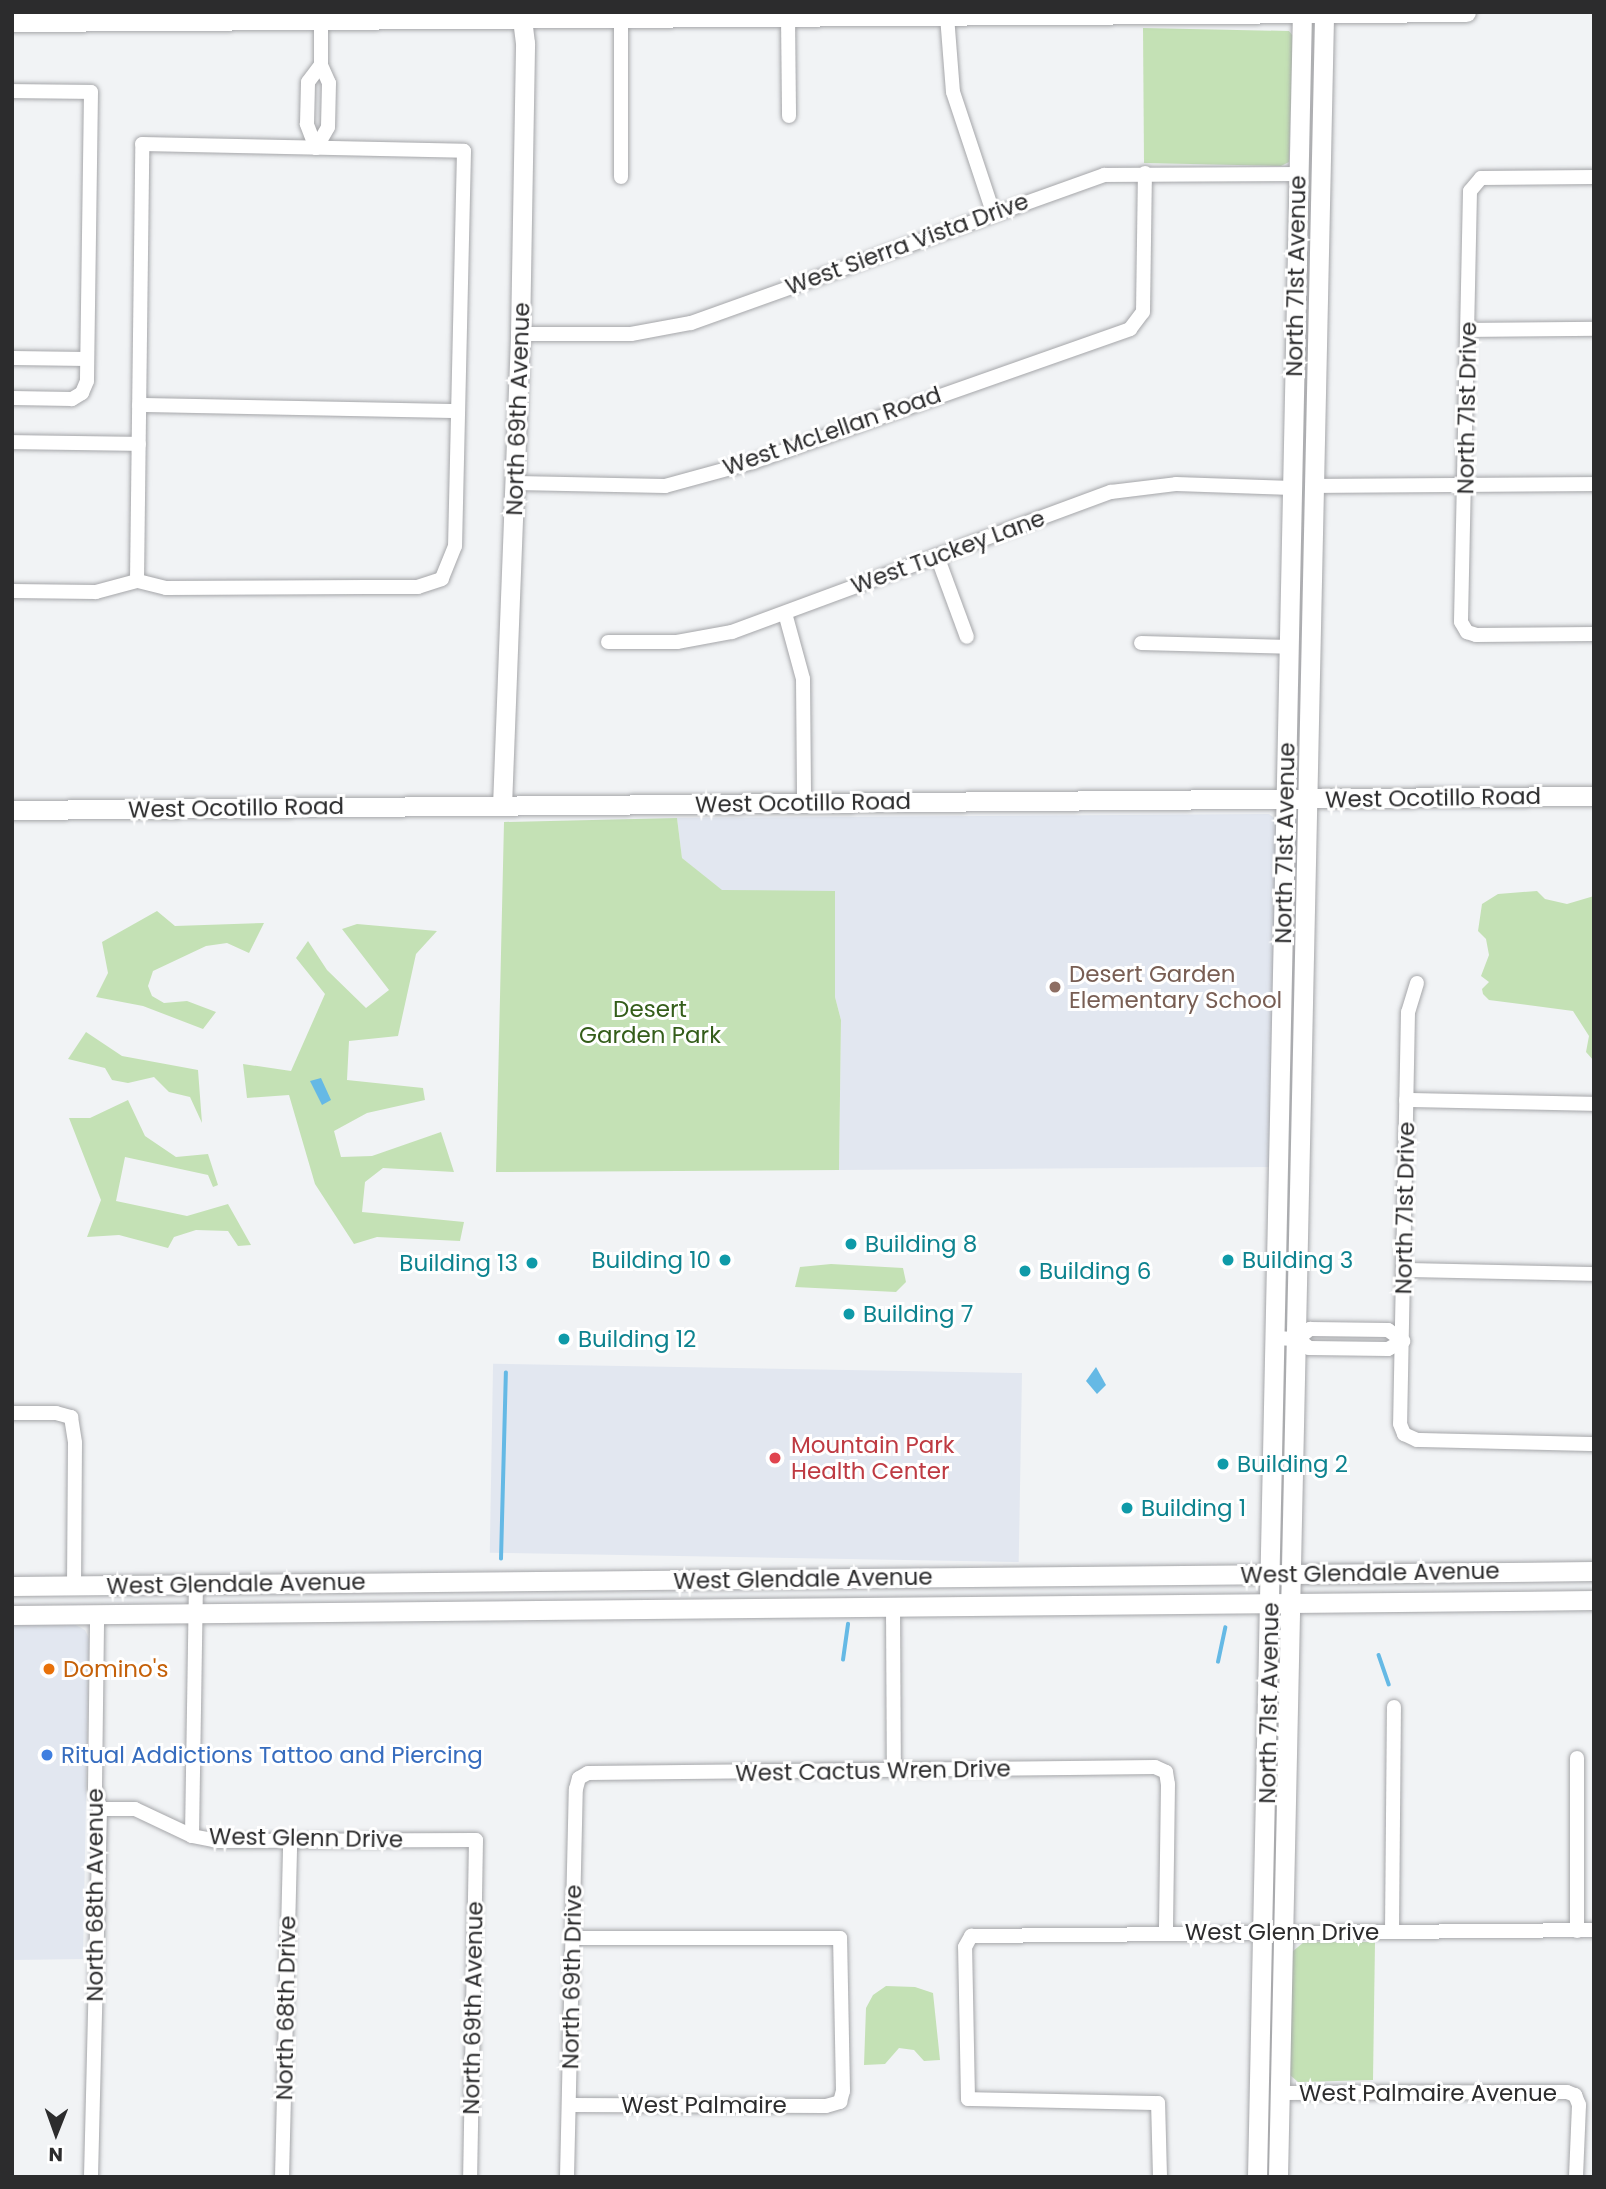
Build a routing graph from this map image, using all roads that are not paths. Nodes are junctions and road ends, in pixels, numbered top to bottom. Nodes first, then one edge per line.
1 (1466, 12) edge
2 (1302, 13) edge
3 (1324, 13) edge
4 (521, 15) edge
5 (788, 16) junction
6 (947, 16) junction
7 (621, 18) junction
8 (321, 20) junction
9 (12, 22) edge
10 (321, 65) junction
11 (12, 91) edge
12 (789, 117) dead end
13 (316, 148) junction
14 (1145, 173) junction
15 (1297, 174) junction
16 (621, 177) dead end
17 (1594, 177) edge
18 (993, 212) junction
19 (1594, 329) edge
20 (1468, 330) junction
21 (520, 334) junction
22 (12, 358) edge
23 (87, 359) junction
24 (12, 398) edge
25 (139, 405) junction
26 (458, 411) junction
27 (12, 442) edge
28 (139, 444) junction
29 (516, 482) junction
30 (1594, 484) edge
31 (1466, 485) junction
32 (1314, 486) junction
33 (1292, 488) junction
34 (937, 556) junction
35 (137, 581) junction
36 (12, 591) edge
37 (785, 613) junction
38 (1594, 634) edge
39 (967, 637) dead end
40 (608, 642) dead end
41 (1141, 643) dead end
42 (1289, 647) junction
43 (1594, 796) edge
44 (1285, 799) junction
45 (1307, 799) junction
46 (803, 803) junction
47 (502, 806) junction
48 (12, 810) edge
49 (1418, 983) dead end
50 (1406, 1100) junction
51 (1594, 1104) edge
52 (1404, 1270) junction
53 (1594, 1274) edge
54 (1276, 1338) junction
55 (1298, 1339) junction
56 (1403, 1341) junction
57 (12, 1413) edge
58 (1594, 1444) edge
59 (1594, 1571) edge
60 (1272, 1574) junction
61 (1292, 1575) junction
62 (667, 1580) junction
63 (196, 1584) junction
64 (12, 1586) edge
65 (74, 1586) junction
66 (12, 1598) edge
67 (1594, 1600) edge
68 (1281, 1604) junction
69 (894, 1606) junction
70 (667, 1609) junction
71 (196, 1613) junction
72 (97, 1614) junction
73 (12, 1615) edge
74 (1394, 1707) dead end
75 (1577, 1758) dead end
76 (894, 1771) junction
77 (579, 1778) joint
78 (100, 1809) junction
79 (192, 1836) junction
80 (290, 1840) junction
81 (476, 1840) joint
82 (1594, 1930) edge
83 (1392, 1931) junction
84 (1577, 1931) junction
85 (1166, 1933) junction
86 (1273, 1933) junction
87 (572, 1938) junction
88 (1280, 2093) junction
89 (569, 2105) junction
90 (91, 2177) edge
91 (282, 2177) edge
92 (470, 2177) edge
93 (567, 2177) edge
94 (1160, 2177) edge
95 (1257, 2177) edge
96 (1278, 2177) edge
97 (1576, 2177) edge

1 - 3 street
2 - 3 street
2 - 6 street
2 - 15 street, North 71st Avenue
3 - 32 street, North 71st Avenue
4 - 7 street
4 - 8 street
4 - 21 street, North 69th Avenue
5 - 6 street
5 - 7 street
5 - 12 street
6 - 18 street
7 - 16 street
8 - 9 street
8 - 10 street
10 - 13 street
10 - 13 street
11 - 23 street
13 - 25 street
13 - 26 street
14 - 15 street, West Sierra Vista Drive
14 - 18 street, West Sierra Vista Drive
14 - 29 street, West McLellan Road
15 - 33 street, North 71st Avenue
17 - 20 street, North 71st Drive
18 - 21 street, West Sierra Vista Drive
19 - 20 street
20 - 31 street, North 71st Drive
21 - 29 street, North 69th Avenue
22 - 23 street
23 - 24 street
25 - 26 street
25 - 28 street
26 - 35 street
27 - 28 street
28 - 35 street
29 - 47 street, North 69th Avenue
30 - 31 street
31 - 32 street
31 - 38 street, North 71st Drive
32 - 45 street, North 71st Avenue
33 - 34 street, West Tuckey Lane
33 - 42 street, North 71st Avenue
34 - 37 street, West Tuckey Lane
34 - 39 street
35 - 36 street
37 - 40 street, West Tuckey Lane
37 - 46 street
41 - 42 street
42 - 44 street, North 71st Avenue
43 - 45 street, West Ocotillo Road
44 - 45 street, West Ocotillo Road
44 - 46 street, West Ocotillo Road
44 - 54 street, North 71st Avenue
45 - 55 street, North 71st Avenue
46 - 47 street, West Ocotillo Road
47 - 48 street, West Ocotillo Road
49 - 50 street, North 71st Drive
50 - 51 street
50 - 52 street, North 71st Drive
52 - 53 street
52 - 56 street, North 71st Drive
54 - 55 street
54 - 60 street, North 71st Avenue
55 - 56 street
55 - 61 street, North 71st Avenue
56 - 58 street, North 71st Drive
57 - 65 street
59 - 61 street, West Glendale Avenue
60 - 61 street, West Glendale Avenue
60 - 62 street, West Glendale Avenue
60 - 68 street, North 71st Avenue
61 - 68 street, North 71st Avenue
62 - 63 street, West Glendale Avenue
62 - 70 street
63 - 65 street, West Glendale Avenue
63 - 71 street
64 - 65 street, West Glendale Avenue
65 - 66 street
67 - 68 street, West Glendale Avenue
68 - 69 street, West Glendale Avenue
68 - 86 street, North 71st Avenue
69 - 70 street, West Glendale Avenue
69 - 76 street
70 - 71 street, West Glendale Avenue
71 - 72 street, West Glendale Avenue
71 - 79 street
72 - 73 street, West Glendale Avenue
72 - 78 street, North 68th Avenue
74 - 83 street
75 - 84 street
76 - 77 street, West Cactus Wren Drive
76 - 85 street, West Cactus Wren Drive
77 - 87 street, North 69th Drive
78 - 79 street, West Glenn Drive
78 - 90 street, North 68th Avenue
79 - 80 street, West Glenn Drive
80 - 81 street, West Glenn Drive
80 - 91 street, North 68th Drive
81 - 92 street, North 69th Avenue
82 - 84 street, West Glenn Drive
83 - 84 street, West Glenn Drive
83 - 86 street, West Glenn Drive
85 - 86 street, West Glenn Drive
85 - 94 street, West Glenn Drive
86 - 88 street, North 71st Avenue
86 - 95 street, North 71st Avenue
87 - 89 street, North 69th Drive
87 - 89 street, West Palmaire
88 - 96 street, North 71st Avenue
88 - 97 street, West Palmaire Avenue
89 - 93 street, North 69th Drive

